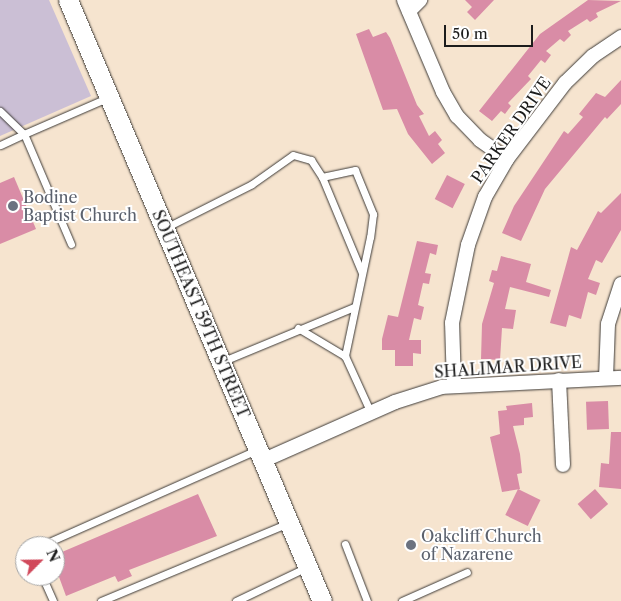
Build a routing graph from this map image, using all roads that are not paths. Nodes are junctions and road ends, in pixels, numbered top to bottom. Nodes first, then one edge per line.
1 (68, 0) edge
2 (420, 0) edge
3 (406, 6) edge
4 (621, 37) edge
5 (109, 97) junction
6 (0, 111) edge
7 (24, 134) junction
8 (0, 145) edge
9 (507, 160) junction
10 (322, 177) junction
11 (164, 228) junction
12 (71, 244) dead end
13 (362, 273) junction
14 (621, 284) edge
15 (354, 307) junction
16 (298, 328) junction
17 (345, 356) junction
18 (221, 362) junction
19 (606, 378) junction
20 (621, 378) edge
21 (559, 380) junction
22 (454, 386) junction
23 (371, 413) junction
24 (260, 455) junction
25 (563, 466) dead end
26 (288, 522) junction
27 (64, 536) edge
28 (345, 544) dead end
29 (308, 567) junction
30 (466, 572) dead end
31 (46, 586) edge
32 (53, 601) edge
33 (101, 601) edge
34 (236, 601) edge
35 (322, 601) edge
36 (367, 601) edge
37 (402, 601) edge

1 - 5 main road, SOUTHEAST 59TH STREET
2 - 3 street
3 - 9 street
4 - 9 street, PARKER DRIVE
5 - 7 lane
5 - 11 main road, SOUTHEAST 59TH STREET
6 - 7 lane
7 - 8 lane
7 - 12 lane
9 - 22 street, PARKER DRIVE
10 - 11 lane
10 - 13 lane
10 - 13 lane
11 - 18 main road, SOUTHEAST 59TH STREET
13 - 15 lane
14 - 19 street
15 - 16 lane
15 - 17 lane
16 - 17 lane
16 - 18 lane
17 - 23 lane
18 - 24 main road, SOUTHEAST 59TH STREET
19 - 20 street, SHALIMAR DRIVE
19 - 21 street, SHALIMAR DRIVE
21 - 22 street, SHALIMAR DRIVE
21 - 25 street
22 - 23 street, SHALIMAR DRIVE
23 - 24 street, SHALIMAR DRIVE
24 - 26 main road, SOUTHEAST 59TH STREET
24 - 27 lane
26 - 29 main road, SOUTHEAST 59TH STREET
26 - 33 lane
28 - 36 lane
29 - 34 lane
29 - 35 main road, SOUTHEAST 59TH STREET
30 - 37 lane
31 - 32 lane

